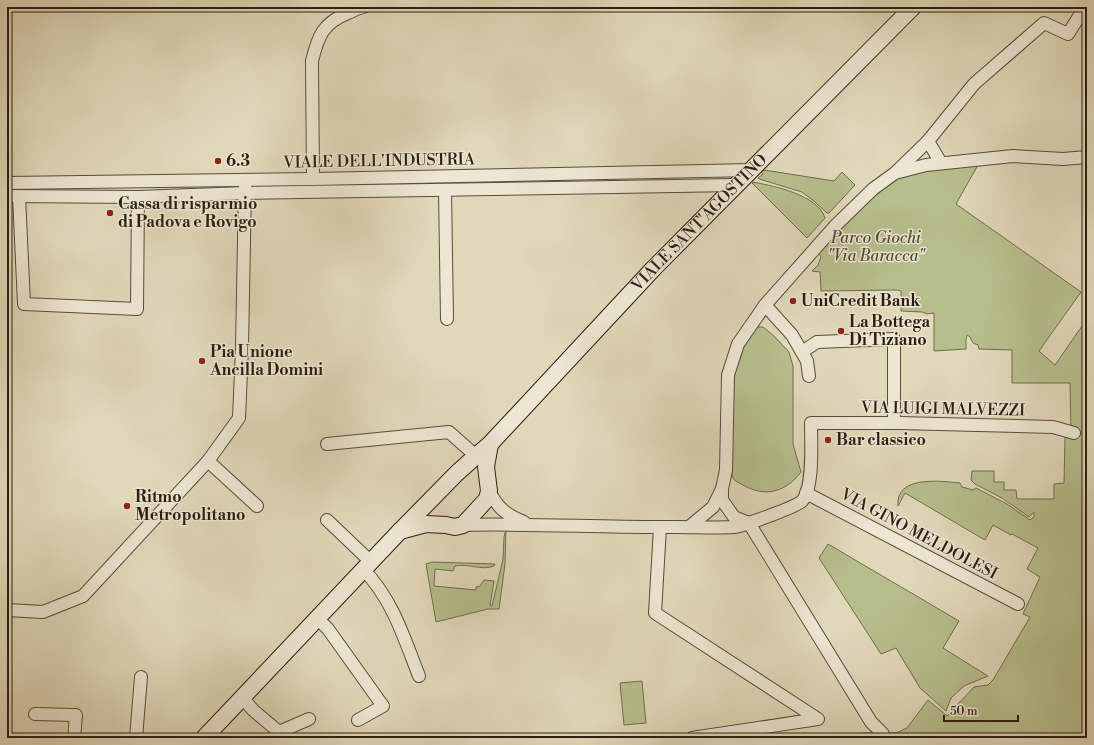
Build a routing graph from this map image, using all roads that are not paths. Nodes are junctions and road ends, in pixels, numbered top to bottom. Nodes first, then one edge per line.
1 (363, 7) edge
2 (913, 7) edge
3 (1084, 7) edge
4 (928, 141) junction
5 (1087, 157) edge
6 (941, 163) junction
7 (752, 170) junction
8 (895, 173) junction
9 (245, 179) junction
10 (313, 179) junction
11 (7, 183) edge
12 (736, 185) junction
13 (445, 190) junction
14 (245, 193) junction
15 (7, 196) edge
16 (19, 196) junction
17 (138, 197) junction
18 (765, 305) junction
19 (447, 319) dead end
20 (802, 352) junction
21 (809, 376) dead end
22 (894, 423) junction
23 (1074, 433) dead end
24 (327, 444) dead end
25 (490, 444) junction
26 (476, 456) junction
27 (208, 461) junction
28 (457, 473) junction
29 (489, 487) junction
30 (722, 489) junction
31 (806, 492) junction
32 (434, 497) junction
33 (257, 506) dead end
34 (327, 520) dead end
35 (749, 523) junction
36 (527, 524) junction
37 (446, 525) junction
38 (463, 525) junction
39 (660, 527) junction
40 (689, 527) junction
41 (400, 531) junction
42 (367, 565) junction
43 (1018, 604) dead end
44 (7, 610) edge
45 (317, 618) junction
46 (419, 676) dead end
47 (141, 677) dead end
48 (242, 697) junction
49 (35, 714) dead end
50 (309, 719) dead end
51 (358, 720) dead end
52 (883, 734) dead end
53 (74, 738) edge
54 (136, 738) edge
55 (204, 738) edge
56 (692, 738) edge

1 - 10 street
2 - 7 main road, VIALE SANT'AGOSTINO
3 - 4 street
4 - 6 street
4 - 8 street
5 - 6 street
6 - 8 street
7 - 10 street, VIALE DELL'INDUSTRIA
7 - 12 main road, VIALE SANT'AGOSTINO
8 - 18 street
9 - 10 street, VIALE DELL'INDUSTRIA
9 - 11 street, VIALE DELL'INDUSTRIA
9 - 14 street
12 - 13 street, VIALE DELL'INDUSTRIA
12 - 25 main road, VIALE SANT'AGOSTINO
13 - 14 street, VIALE DELL'INDUSTRIA
13 - 19 street
14 - 17 street, VIALE DELL'INDUSTRIA
14 - 27 street
15 - 16 street, VIALE DELL'INDUSTRIA
16 - 17 street, VIALE DELL'INDUSTRIA
16 - 17 street
18 - 20 street
18 - 30 street
20 - 21 street
20 - 22 street
22 - 23 street, VIA LUIGI MALVEZZI
22 - 31 street, VIA LUIGI MALVEZZI
24 - 26 street
25 - 26 main road, VIALE SANT'AGOSTINO
25 - 29 main road
26 - 28 main road, VIALE SANT'AGOSTINO
27 - 33 street
27 - 44 street
28 - 29 main road
28 - 32 main road, VIALE SANT'AGOSTINO
29 - 36 street
29 - 38 main road
30 - 35 street
30 - 40 street
31 - 35 street
31 - 43 street, VIA GINO MELDOLESI
32 - 37 main road
32 - 41 main road, VIALE SANT'AGOSTINO
34 - 42 street
35 - 40 street
35 - 52 street
36 - 38 street
36 - 39 street
37 - 38 main road, VIALE SANT'AGOSTINO
37 - 41 main road, VIALE SANT'AGOSTINO
39 - 40 street
39 - 56 street
41 - 42 main road, VIALE SANT'AGOSTINO
42 - 45 main road, VIALE SANT'AGOSTINO
42 - 46 street
45 - 48 main road, VIALE SANT'AGOSTINO
45 - 51 street
47 - 54 street
48 - 50 street
48 - 55 main road, VIALE SANT'AGOSTINO
49 - 53 street

